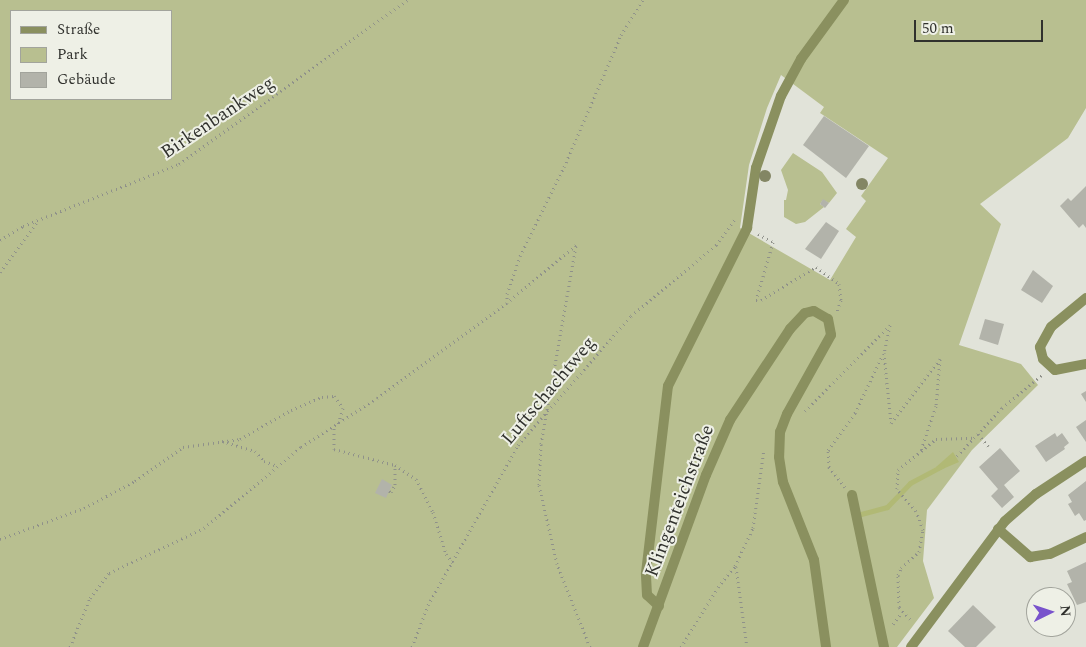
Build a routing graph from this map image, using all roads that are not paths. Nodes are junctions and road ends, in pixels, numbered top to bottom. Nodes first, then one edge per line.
1 (844, 0) edge
2 (1086, 298) edge
3 (1086, 364) edge
4 (1086, 461) edge
5 (852, 495) road end
6 (998, 529) junction
7 (1086, 537) edge
8 (659, 606) junction
9 (643, 647) edge
10 (826, 647) edge
11 (884, 647) edge
12 (910, 647) edge

1 - 8 street
2 - 3 street
4 - 6 street
5 - 11 street
6 - 7 street
6 - 12 street
8 - 9 street, Klingenteichstraße
8 - 10 street, Klingenteichstraße

